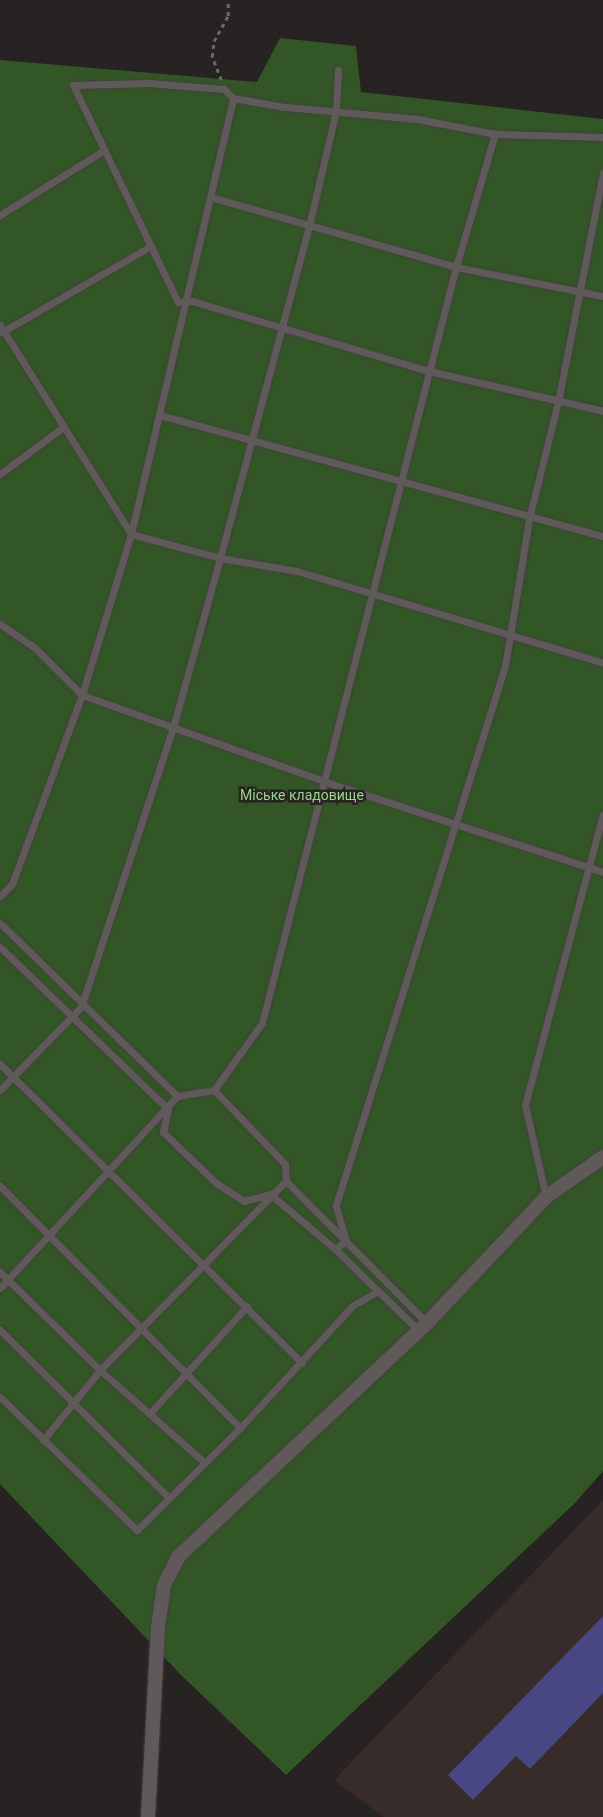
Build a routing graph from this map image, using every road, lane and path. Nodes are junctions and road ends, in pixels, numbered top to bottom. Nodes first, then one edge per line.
1 (228, 0) edge
2 (338, 70) dead end
3 (224, 89) junction
4 (233, 98) junction
5 (336, 110) junction
6 (496, 134) junction
7 (603, 137) edge
8 (103, 151) junction
9 (603, 172) edge
10 (211, 198) junction
11 (0, 215) edge
12 (309, 226) junction
13 (151, 246) junction
14 (456, 267) junction
15 (578, 290) junction
16 (603, 296) edge
17 (186, 302) junction
18 (280, 327) junction
19 (1, 330) edge
20 (429, 371) junction
21 (558, 402) junction
22 (603, 410) edge
23 (160, 415) junction
24 (62, 428) junction
25 (252, 441) junction
26 (0, 474) edge
27 (403, 478) junction
28 (528, 519) junction
29 (131, 534) junction
30 (603, 536) edge
31 (220, 558) junction
32 (374, 595) junction
33 (0, 624) edge
34 (510, 638) junction
35 (603, 663) edge
36 (82, 694) junction
37 (174, 724) junction
38 (323, 781) junction
39 (603, 814) edge
40 (455, 822) junction
41 (587, 866) junction
42 (603, 872) edge
43 (0, 896) edge
44 (0, 923) edge
45 (0, 947) edge
46 (81, 1007) junction
47 (70, 1017) junction
48 (0, 1064) edge
49 (12, 1077) junction
50 (0, 1090) edge
51 (214, 1090) junction
52 (177, 1096) junction
53 (168, 1109) junction
54 (602, 1163) edge
55 (108, 1170) junction
56 (286, 1181) junction
57 (0, 1186) edge
58 (270, 1194) junction
59 (546, 1197) junction
60 (48, 1233) junction
61 (346, 1241) junction
62 (334, 1249) junction
63 (202, 1262) junction
64 (0, 1272) edge
65 (8, 1280) junction
66 (0, 1288) edge
67 (378, 1291) junction
68 (247, 1306) junction
69 (144, 1326) junction
70 (423, 1327) junction
71 (0, 1330) edge
72 (302, 1363) junction
73 (100, 1370) junction
74 (186, 1372) junction
75 (0, 1398) edge
76 (74, 1404) junction
77 (151, 1412) junction
78 (240, 1428) junction
79 (43, 1440) junction
80 (205, 1463) junction
81 (169, 1498) junction
82 (148, 1817) edge

1 - 3 path
2 - 5 lane
3 - 4 lane
3 - 8 lane
4 - 5 lane
4 - 10 lane
5 - 6 lane
5 - 12 lane
6 - 7 lane
6 - 14 lane
8 - 11 lane
8 - 13 lane
9 - 15 lane
10 - 12 lane
10 - 17 lane
12 - 14 lane
12 - 18 lane
13 - 17 lane
13 - 19 lane
14 - 15 lane
14 - 20 lane
15 - 16 lane
15 - 21 lane
17 - 18 lane
17 - 23 lane
18 - 20 lane
18 - 25 lane
19 - 24 lane
20 - 21 lane
20 - 27 lane
21 - 22 lane
21 - 28 lane
23 - 25 lane
23 - 29 lane
24 - 26 lane
24 - 29 lane
25 - 27 lane
25 - 31 lane
27 - 28 lane
27 - 32 lane
28 - 30 lane
28 - 34 lane
29 - 31 lane
29 - 36 lane
31 - 32 lane
31 - 37 lane
32 - 34 lane
32 - 38 lane
33 - 36 lane
34 - 35 lane
34 - 40 lane
36 - 37 lane
36 - 43 lane
37 - 38 lane
37 - 46 lane
38 - 40 lane
38 - 51 lane
39 - 41 lane
40 - 41 lane
40 - 61 lane
41 - 42 lane
41 - 59 lane
44 - 46 lane
45 - 47 lane
46 - 47 lane
46 - 52 lane
47 - 49 lane
47 - 53 lane
48 - 49 lane
49 - 50 lane
49 - 55 lane
51 - 52 lane
51 - 56 lane
52 - 53 lane
53 - 55 lane
53 - 58 lane
54 - 59 street
55 - 60 lane
55 - 63 lane
56 - 58 lane
56 - 61 lane
57 - 60 lane
58 - 62 lane
58 - 63 lane
59 - 70 street
60 - 65 lane
60 - 69 lane
61 - 62 lane
61 - 70 lane
62 - 67 lane
63 - 68 lane
63 - 69 lane
64 - 65 lane
65 - 66 lane
65 - 73 lane
67 - 70 lane
67 - 72 lane
68 - 72 lane
68 - 74 lane
69 - 73 lane
69 - 74 lane
70 - 82 street
71 - 76 lane
72 - 78 lane
73 - 76 lane
73 - 77 lane
74 - 77 lane
74 - 78 lane
75 - 79 lane
76 - 79 lane
76 - 81 lane
77 - 80 lane
78 - 80 lane
79 - 81 lane
80 - 81 lane

